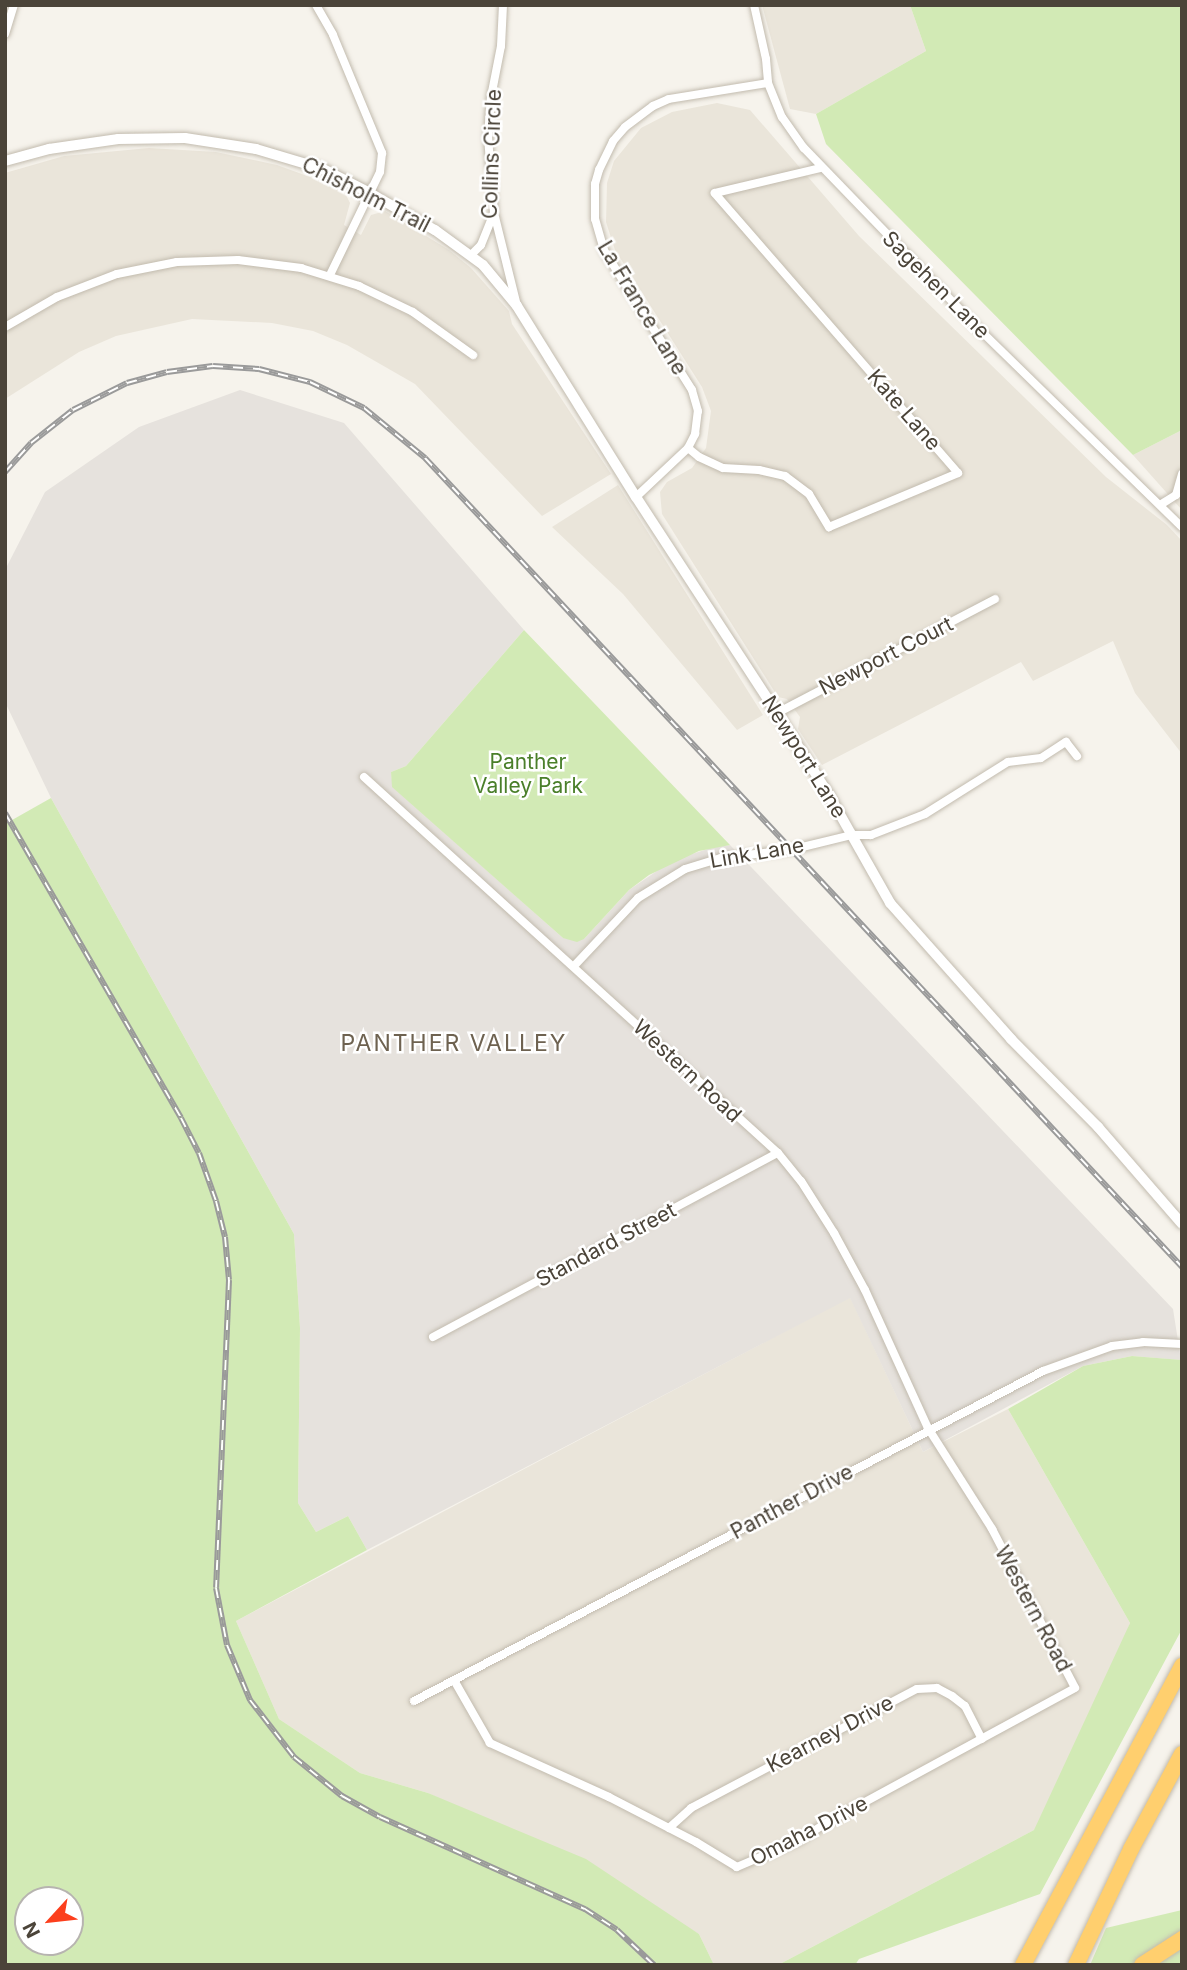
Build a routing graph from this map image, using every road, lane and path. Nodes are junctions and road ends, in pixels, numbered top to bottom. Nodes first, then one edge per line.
1 (14, 5) edge
2 (316, 5) edge
3 (503, 5) edge
4 (754, 5) edge
5 (5, 34) edge
6 (768, 83) junction
7 (5, 161) edge
8 (821, 168) junction
9 (368, 192) junction
10 (494, 213) junction
11 (471, 255) junction
12 (330, 275) junction
13 (517, 306) junction
14 (5, 327) edge
15 (473, 355) dead end
16 (688, 448) junction
17 (1182, 474) edge
18 (636, 497) junction
19 (1160, 505) junction
20 (1182, 527) edge
21 (995, 599) dead end
22 (777, 713) junction
23 (1077, 756) dead end
24 (364, 777) dead end
25 (852, 835) junction
26 (574, 966) junction
27 (778, 1153) junction
28 (1182, 1224) edge
29 (433, 1337) dead end
30 (1182, 1344) edge
31 (928, 1428) junction
32 (1182, 1666) edge
33 (455, 1682) junction
34 (1075, 1688) joint
35 (414, 1701) dead end
36 (982, 1739) junction
37 (1182, 1754) edge
38 (669, 1828) junction
39 (1182, 1939) edge
40 (1026, 1959) edge
41 (1078, 1960) edge
42 (1142, 1965) edge

1 - 5 street
2 - 9 street
3 - 10 street, Collins Circle
4 - 6 street, Sagehen Lane
6 - 8 street, Sagehen Lane
6 - 16 street, La France Lane
7 - 9 street, Chisholm Trail
8 - 16 street, Kate Lane
8 - 19 street, Sagehen Lane
9 - 11 street, Chisholm Trail
9 - 12 street
10 - 11 street, Collins Circle
10 - 13 street
11 - 13 street, Newport Lane
12 - 14 street
12 - 15 street
13 - 18 street, Newport Lane
16 - 18 street
17 - 19 street
18 - 22 street, Newport Lane
19 - 20 street, Sagehen Lane
21 - 22 street, Newport Court
22 - 25 street, Newport Lane
23 - 25 street, Link Lane
24 - 26 street, Western Road
25 - 26 street, Link Lane
25 - 28 street, Newport Lane
26 - 27 street, Western Road
27 - 29 street, Standard Street
27 - 31 street, Western Road
30 - 31 street, Panther Drive
31 - 33 street, Panther Drive
31 - 34 street, Western Road
32 - 40 highway
33 - 35 street, Panther Drive
33 - 38 street, Omaha Drive
34 - 36 street, Omaha Drive
36 - 38 street, Omaha Drive
36 - 38 street, Kearney Drive
37 - 41 highway
39 - 42 highway

